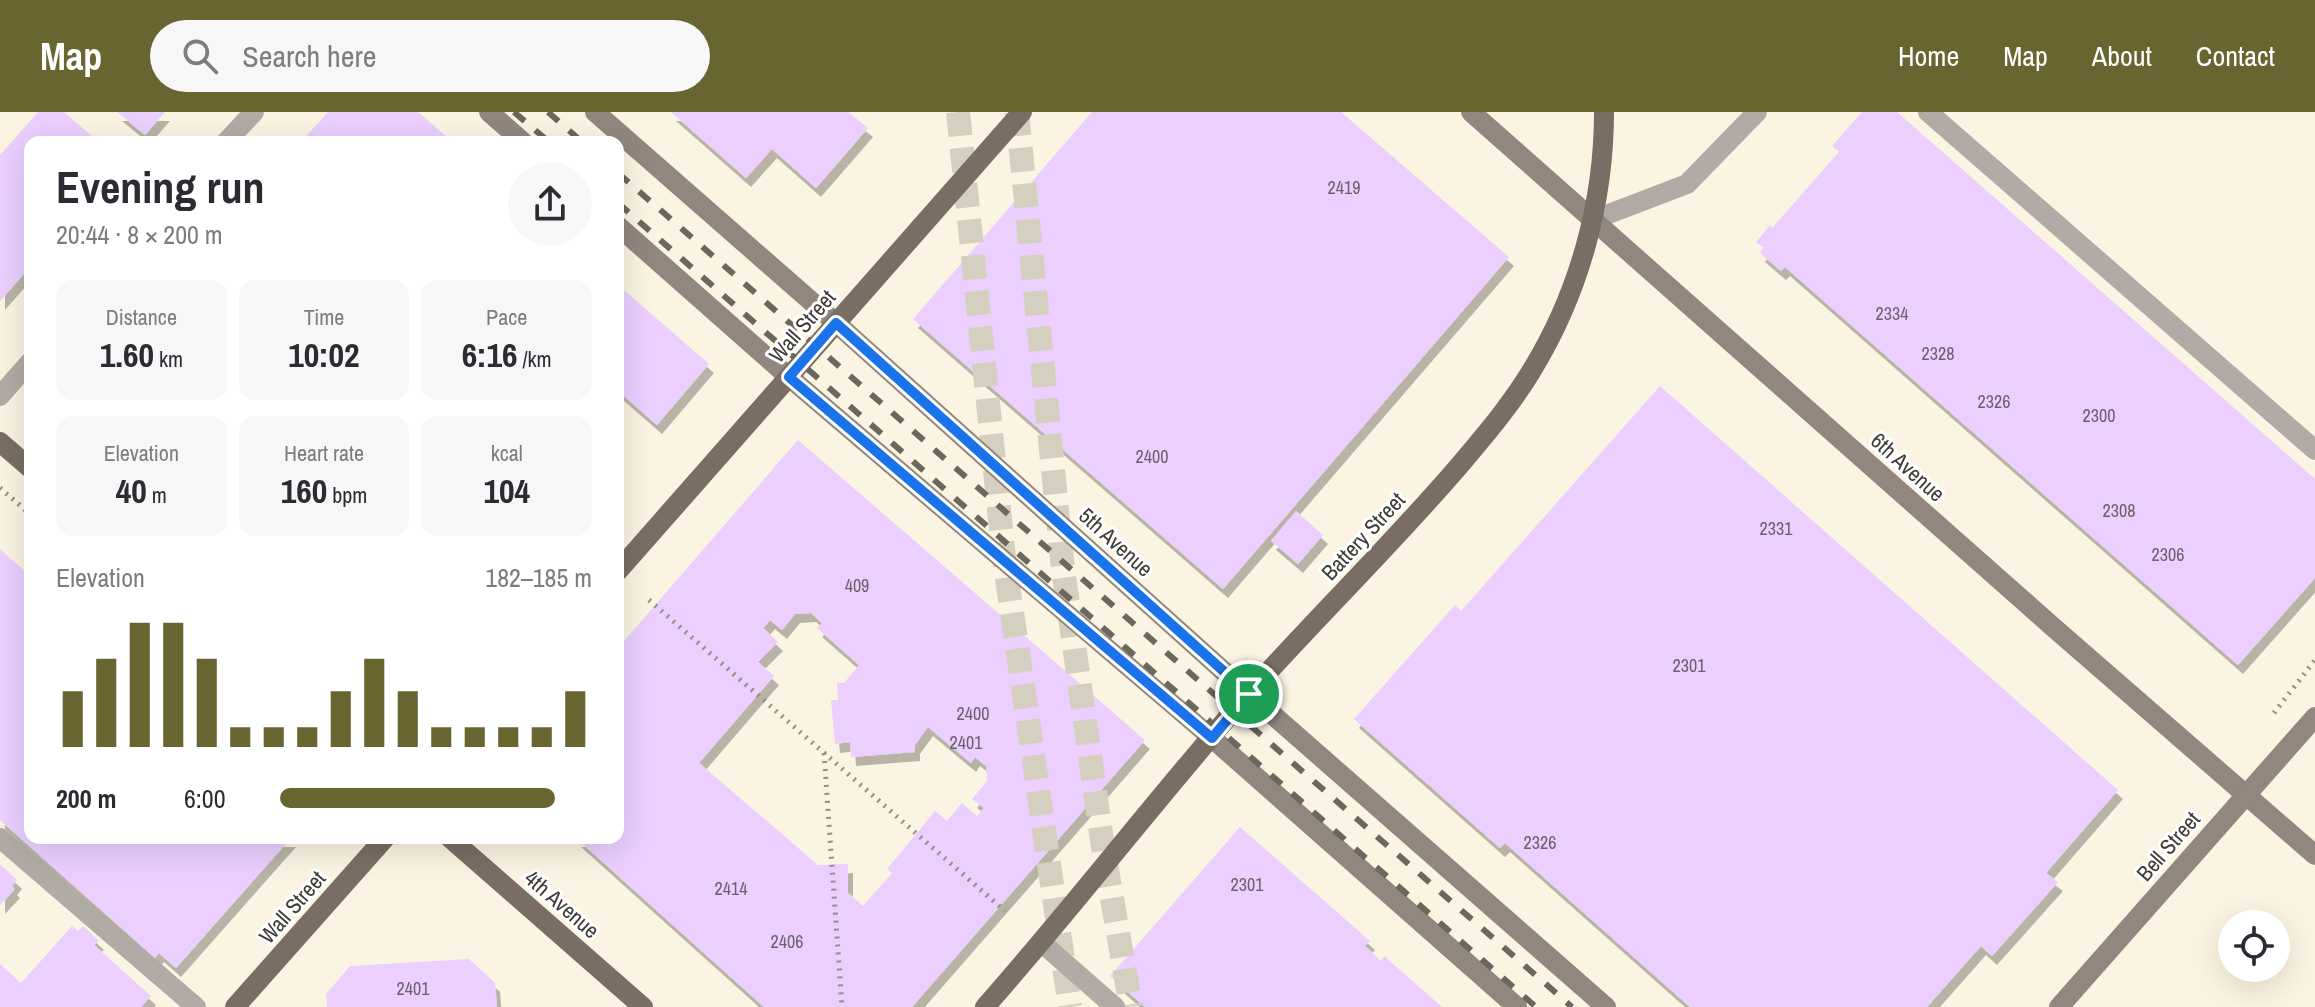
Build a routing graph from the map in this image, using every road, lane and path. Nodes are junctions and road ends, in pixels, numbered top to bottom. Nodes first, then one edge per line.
1 (254, 112) edge
2 (489, 112) edge
3 (595, 112) edge
4 (1022, 112) edge
5 (1471, 112) edge
6 (1604, 112) edge
7 (1757, 112) edge
8 (1928, 112) edge
9 (232, 136) edge
10 (516, 136) edge
11 (622, 136) edge
12 (624, 137) edge
13 (1593, 220) junction
14 (624, 231) edge
15 (836, 323) junction
16 (24, 369) edge
17 (789, 377) junction
18 (0, 396) edge
19 (0, 442) edge
20 (2315, 450) edge
21 (24, 463) edge
22 (0, 488) edge
23 (24, 509) edge
24 (624, 564) edge
25 (649, 600) dead end
26 (2315, 660) edge
27 (2288, 692) dead end
28 (1249, 694) junction
29 (2315, 717) edge
30 (1212, 738) junction
31 (824, 753) junction
32 (2245, 795) junction
33 (0, 838) edge
34 (380, 844) edge
35 (457, 844) edge
36 (2315, 855) edge
37 (1005, 911) dead end
38 (1042, 943) junction
39 (196, 1007) edge
40 (235, 1007) edge
41 (643, 1007) edge
42 (842, 1007) edge
43 (985, 1007) edge
44 (1115, 1007) edge
45 (1517, 1007) edge
46 (1606, 1007) edge
47 (2059, 1007) edge

1 - 9 street
2 - 10 main road
3 - 11 main road, 5th Avenue
4 - 15 main road, Wall Street
5 - 13 main road, 6th Avenue
6 - 13 main road, Battery Street
7 - 13 street
8 - 20 street
12 - 15 main road, 5th Avenue
13 - 28 main road, Battery Street
13 - 32 main road, 6th Avenue
14 - 17 main road
15 - 17 main road, Wall Street
15 - 28 main road, 5th Avenue
16 - 18 street
17 - 24 main road, Wall Street
17 - 30 main road
19 - 21 main road
22 - 23 path
25 - 31 path
26 - 27 path
28 - 30 main road, Battery Street
28 - 46 main road, 5th Avenue
29 - 32 main road, Bell Street
30 - 38 main road, Battery Street
30 - 45 main road
31 - 37 path
31 - 42 path
32 - 36 main road, 6th Avenue
32 - 47 main road, Bell Street
33 - 39 street
34 - 40 main road, Wall Street
35 - 41 main road, 4th Avenue
38 - 43 main road, Battery Street
38 - 44 street

